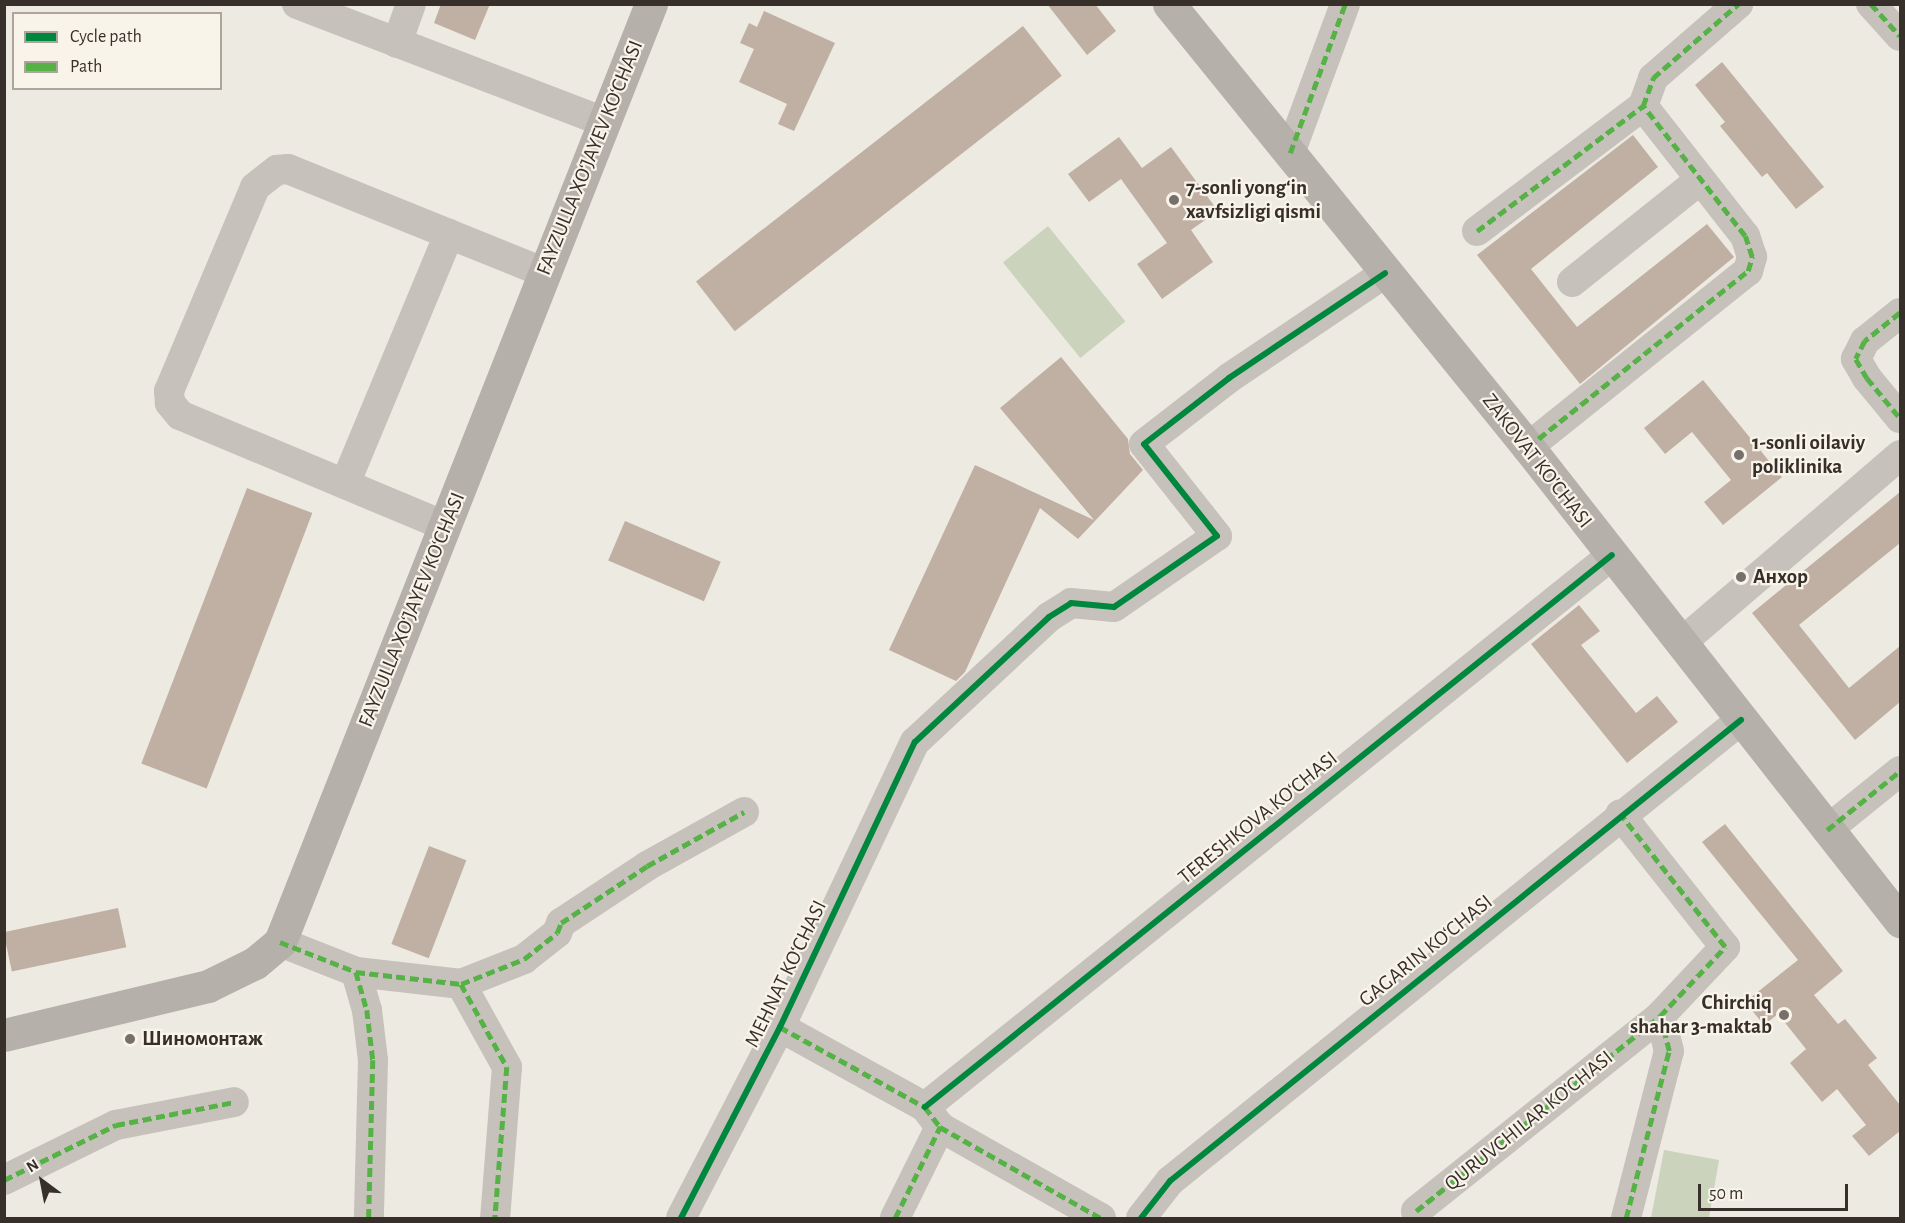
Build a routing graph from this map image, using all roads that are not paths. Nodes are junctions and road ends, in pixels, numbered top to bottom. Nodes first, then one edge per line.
1 (297, 4) edge
2 (411, 4) edge
3 (651, 4) edge
4 (1169, 4) edge
5 (1345, 4) edge
6 (1738, 4) edge
7 (1871, 4) edge
8 (1900, 36) edge
9 (397, 42) junction
10 (1643, 106) junction
11 (604, 122) junction
12 (1290, 153) junction
13 (1700, 180) junction
14 (1477, 231) dead end
15 (449, 234) junction
16 (545, 273) junction
17 (1385, 273) junction
18 (1572, 282) dead end
19 (1900, 313) edge
20 (1900, 418) edge
21 (1528, 447) junction
22 (1900, 455) edge
23 (345, 484) junction
24 (445, 526) junction
25 (1612, 555) junction
26 (1681, 643) junction
27 (1741, 720) junction
28 (1900, 771) edge
29 (744, 812) dead end
30 (1620, 814) junction
31 (1827, 830) junction
32 (1900, 921) edge
33 (280, 942) junction
34 (356, 972) junction
35 (461, 984) junction
36 (1660, 1016) junction
37 (780, 1027) junction
38 (4, 1035) edge
39 (234, 1102) dead end
40 (932, 1117) junction
41 (4, 1180) edge
42 (1416, 1211) dead end
43 (369, 1218) edge
44 (495, 1218) edge
45 (681, 1218) edge
46 (895, 1218) edge
47 (1101, 1218) edge
48 (1141, 1218) edge
49 (1626, 1218) edge

1 - 9 street
2 - 9 street
3 - 11 main road, FAYZULLA XO‘JAYEV KO‘CHASI
4 - 12 main road, ZAKOVAT KO'CHASI
5 - 12 street
6 - 10 street
7 - 8 street
9 - 11 street
10 - 13 street
10 - 14 street
11 - 16 main road, FAYZULLA XO‘JAYEV KO‘CHASI
12 - 17 main road, ZAKOVAT KO'CHASI
13 - 18 street
13 - 21 street
15 - 16 street
15 - 23 street
15 - 23 street
16 - 24 main road, FAYZULLA XO‘JAYEV KO‘CHASI
17 - 21 main road, ZAKOVAT KO'CHASI
17 - 37 street, MEHNAT KO‘CHASI
19 - 20 street
21 - 25 main road, ZAKOVAT KO'CHASI
22 - 26 street
23 - 24 street
24 - 33 main road, FAYZULLA XO‘JAYEV KO‘CHASI
25 - 26 main road, ZAKOVAT KO'CHASI
25 - 40 street, TERESHKOVA KO‘CHASI
26 - 27 main road, ZAKOVAT KO'CHASI
27 - 30 street, GAGARIN KO‘CHASI
27 - 31 main road, ZAKOVAT KO'CHASI
28 - 31 street
29 - 35 street
30 - 36 street, QURUVCHILAR KO‘CHASI
30 - 48 street, GAGARIN KO‘CHASI
31 - 32 main road, ZAKOVAT KO'CHASI
33 - 34 street
33 - 38 main road
34 - 35 street
34 - 43 street
35 - 44 street
36 - 42 street, QURUVCHILAR KO‘CHASI
36 - 49 street
37 - 40 street
37 - 45 street, MEHNAT KO‘CHASI
39 - 41 street
40 - 46 street, TERESHKOVA KO‘CHASI
40 - 47 street

